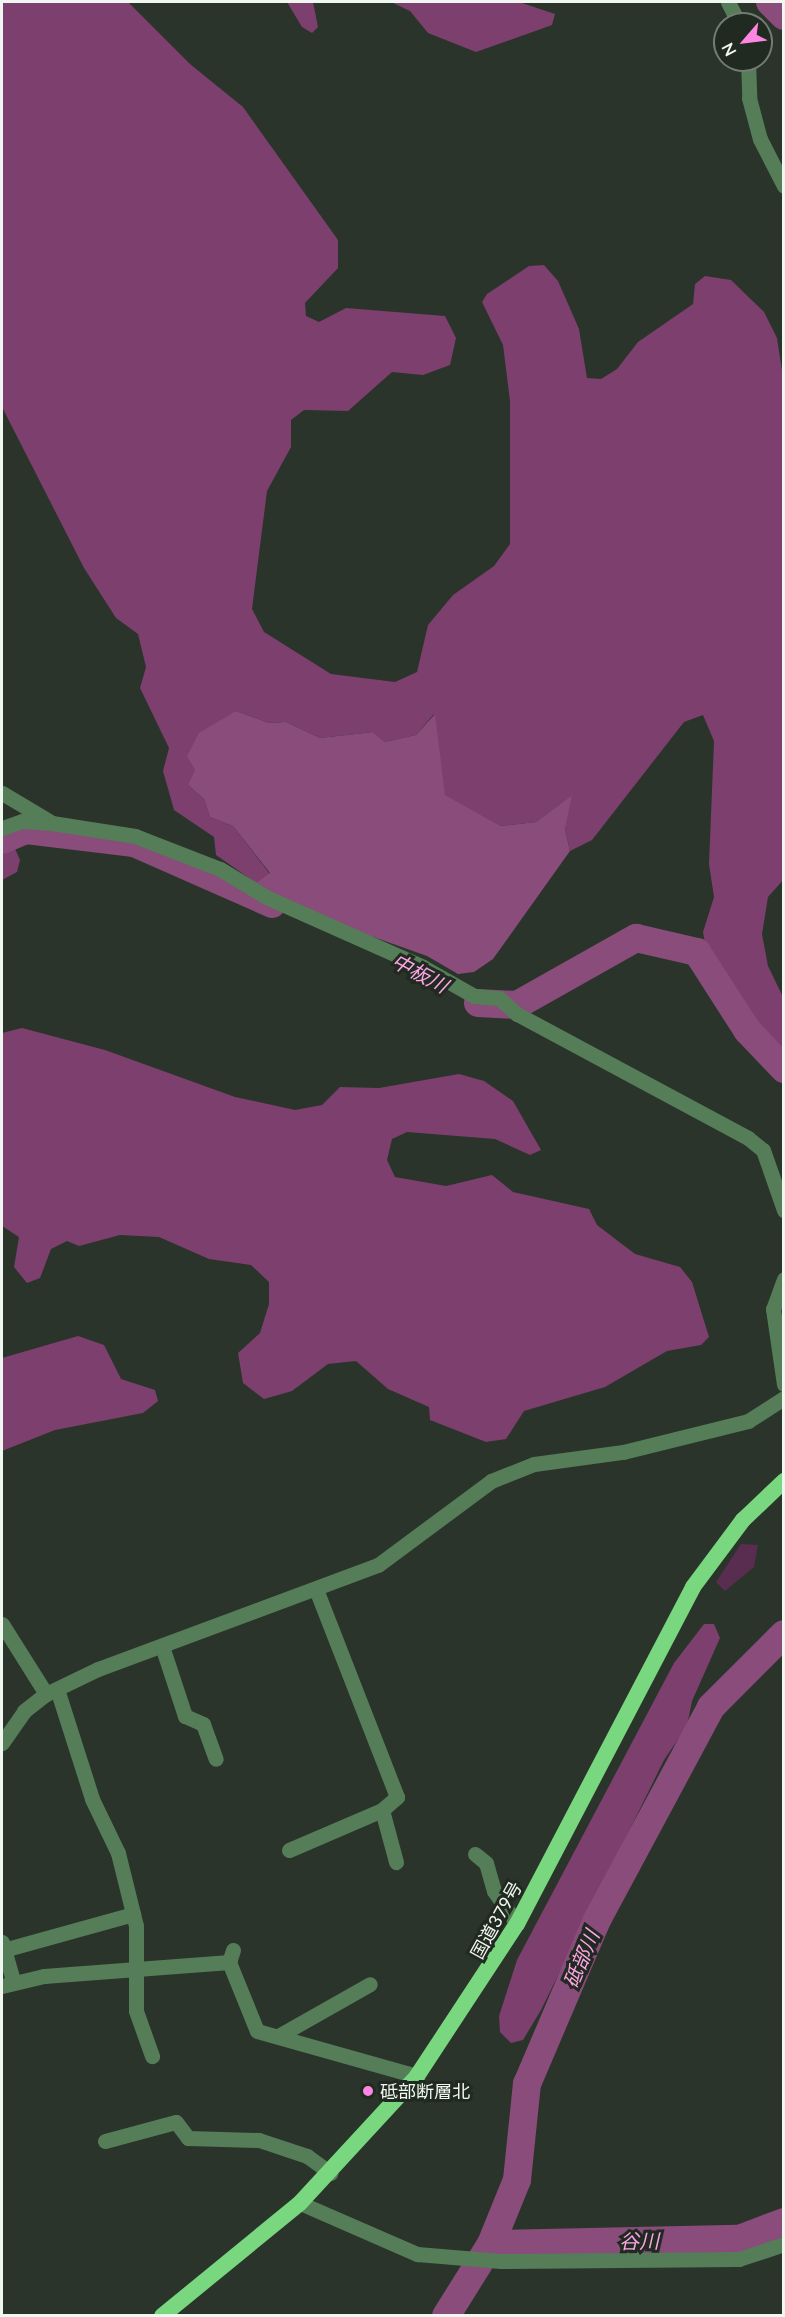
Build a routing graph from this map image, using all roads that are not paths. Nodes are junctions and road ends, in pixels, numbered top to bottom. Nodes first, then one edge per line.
1 (748, 72) edge
2 (783, 186) edge
3 (2, 793) edge
4 (52, 823) junction
5 (2, 828) edge
6 (783, 1210) edge
7 (783, 1279) edge
8 (783, 1384) edge
9 (783, 1398) edge
10 (783, 1481) edge
11 (317, 1592) junction
12 (2, 1624) edge
13 (162, 1646) junction
14 (52, 1692) junction
15 (2, 1743) edge
16 (216, 1759) dead end
17 (382, 1810) junction
18 (289, 1850) dead end
19 (475, 1854) dead end
20 (396, 1862) dead end
21 (133, 1914) junction
22 (517, 1924) junction
23 (4, 1946) edge
24 (134, 1973) junction
25 (7, 1983) edge
26 (369, 1984) dead end
27 (280, 2035) junction
28 (152, 2056) dead end
29 (417, 2076) junction
30 (105, 2141) dead end
31 (330, 2173) junction
32 (300, 2203) junction
33 (783, 2244) edge
34 (162, 2316) edge

1 - 2 street
3 - 4 street
4 - 5 street
4 - 6 street
7 - 8 street
9 - 11 street
10 - 22 highway, 国道379号
11 - 13 street
11 - 17 street
12 - 14 street
13 - 14 street
13 - 16 street
14 - 15 street
14 - 21 street
17 - 18 street
17 - 20 street
19 - 22 street
21 - 23 street
21 - 24 street
22 - 29 highway, 国道379号
23 - 25 street
24 - 25 street
24 - 27 street
24 - 28 street
26 - 27 street
27 - 29 street
29 - 31 highway, 国道379号
30 - 31 street
31 - 32 highway, 国道379号
32 - 33 street
32 - 34 highway, 国道379号

